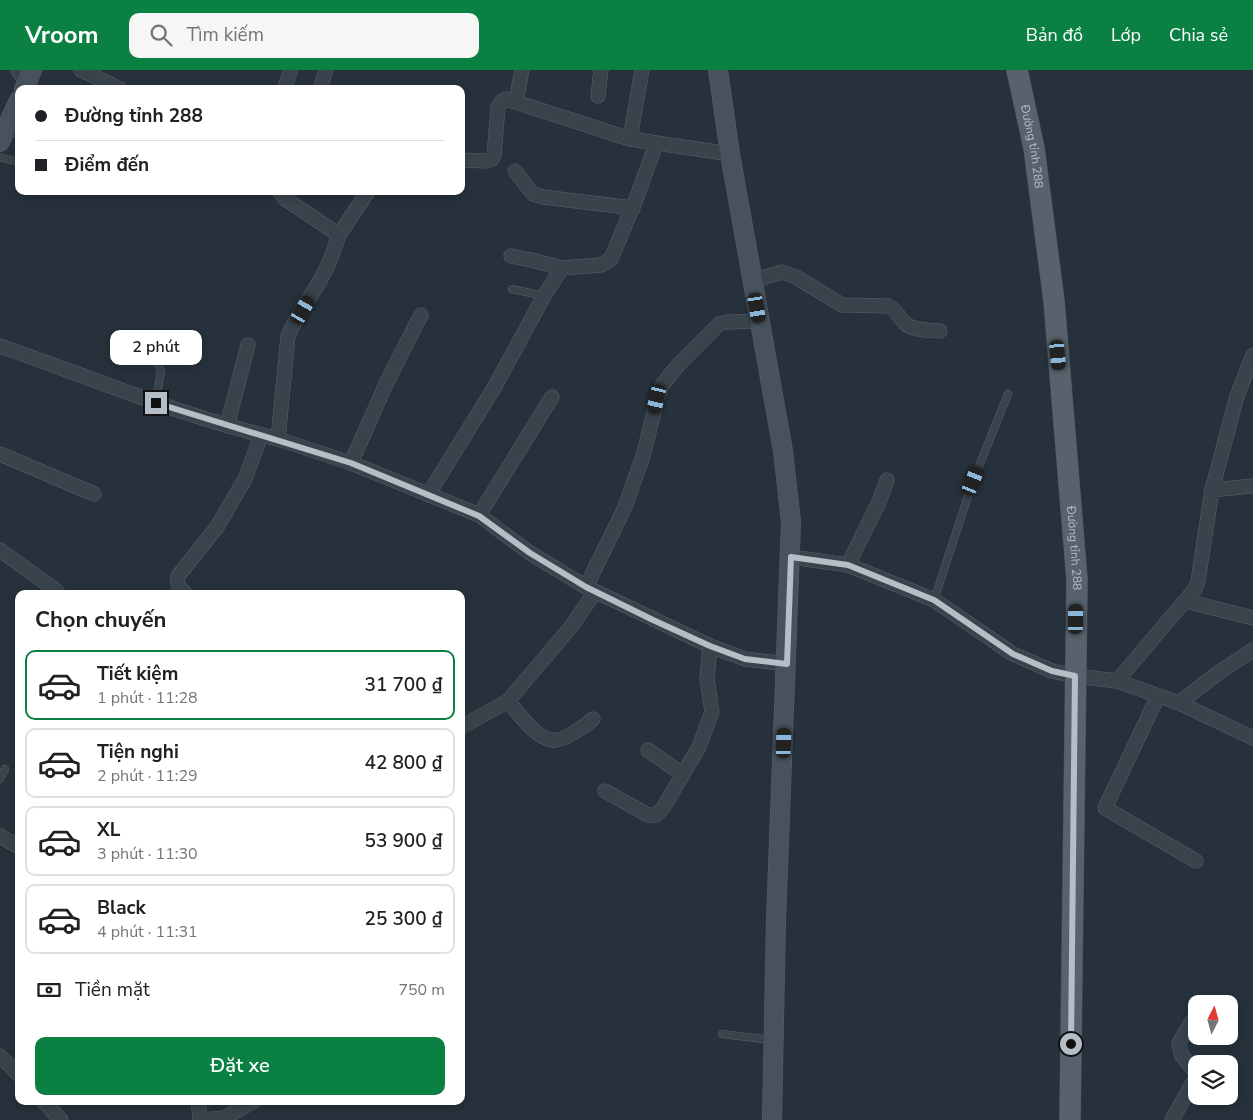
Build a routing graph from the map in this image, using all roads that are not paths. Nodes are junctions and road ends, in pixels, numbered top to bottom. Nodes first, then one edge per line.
1 (14, 70) edge
2 (81, 70) edge
3 (291, 70) edge
4 (326, 70) edge
5 (522, 70) edge
6 (601, 70) edge
7 (642, 70) edge
8 (718, 70) edge
9 (1017, 70) edge
10 (16, 85) edge
11 (112, 85) edge
12 (285, 85) edge
13 (321, 85) edge
14 (598, 96) dead end
15 (516, 102) junction
16 (630, 140) junction
17 (656, 144) junction
18 (730, 154) junction
19 (0, 157) edge
20 (465, 160) edge
21 (15, 161) edge
22 (515, 171) dead end
23 (282, 195) edge
24 (365, 195) edge
25 (633, 208) junction
26 (339, 236) junction
27 (511, 256) dead end
28 (562, 268) junction
29 (753, 281) junction
30 (512, 289) dead end
31 (544, 296) junction
32 (421, 315) dead end
33 (760, 321) junction
34 (940, 331) dead end
35 (248, 345) dead end
36 (0, 346) edge
37 (1253, 355) edge
38 (155, 358) dead end
39 (1008, 394) dead end
40 (552, 397) dead end
41 (156, 403) junction
42 (227, 426) junction
43 (261, 436) junction
44 (278, 439) junction
45 (0, 454) edge
46 (351, 463) junction
47 (887, 480) dead end
48 (1253, 486) edge
49 (1212, 490) junction
50 (94, 494) dead end
51 (428, 495) junction
52 (479, 516) junction
53 (0, 550) edge
54 (791, 557) junction
55 (848, 565) junction
56 (590, 589) junction
57 (56, 590) edge
58 (182, 590) edge
59 (934, 600) junction
60 (1186, 601) junction
61 (1253, 618) edge
62 (710, 646) junction
63 (1253, 650) edge
64 (787, 664) junction
65 (1075, 676) junction
66 (1117, 681) junction
67 (1158, 696) junction
68 (508, 701) junction
69 (1179, 703) junction
70 (593, 719) dead end
71 (465, 725) edge
72 (1253, 738) edge
73 (648, 750) dead end
74 (5, 769) dead end
75 (682, 774) junction
76 (0, 779) edge
77 (605, 791) dead end
78 (0, 836) edge
79 (15, 844) edge
80 (1196, 861) dead end
81 (1188, 1028) edge
82 (722, 1034) dead end
83 (774, 1040) junction
84 (0, 1056) edge
85 (1188, 1063) edge
86 (15, 1071) edge
87 (1188, 1091) edge
88 (47, 1105) edge
89 (198, 1105) edge
90 (247, 1105) edge
91 (61, 1120) edge
92 (200, 1120) edge
93 (772, 1120) edge
94 (1070, 1120) edge
95 (1172, 1120) edge

1 - 10 lane
2 - 11 street
3 - 12 street
4 - 13 street
5 - 15 street
6 - 14 street
7 - 16 street
8 - 18 street
9 - 65 main road, Đường tỉnh 288
15 - 16 street
15 - 20 street
16 - 17 street
17 - 18 street
17 - 25 street
18 - 29 street
19 - 21 lane
22 - 25 street
23 - 26 street
24 - 26 street
25 - 28 street
26 - 44 street
27 - 28 street
28 - 31 street
29 - 33 street
29 - 34 street
30 - 31 lane
31 - 51 street
32 - 46 street
33 - 54 street
33 - 56 street
35 - 42 street
36 - 41 street
37 - 49 street
38 - 41 lane
39 - 59 lane
40 - 52 street
41 - 42 street
42 - 43 street
43 - 44 street
43 - 58 street
44 - 46 street
45 - 50 street
46 - 51 street
47 - 55 street
48 - 49 street
49 - 60 street
51 - 52 street
52 - 56 street
53 - 57 street
54 - 55 street
54 - 64 street
55 - 59 street
56 - 62 street
56 - 68 street
59 - 65 street
60 - 61 street
60 - 66 street
62 - 64 street
62 - 75 street
63 - 69 street
64 - 83 street
65 - 66 street
65 - 94 main road, Đường tỉnh 288
66 - 67 street
67 - 69 street
67 - 80 street
68 - 70 street
68 - 71 street
69 - 72 street
73 - 75 street
74 - 76 lane
75 - 77 street
78 - 79 street
81 - 85 street
82 - 83 lane
83 - 93 street
84 - 86 street
87 - 95 street
88 - 91 street
89 - 92 street
90 - 92 street

